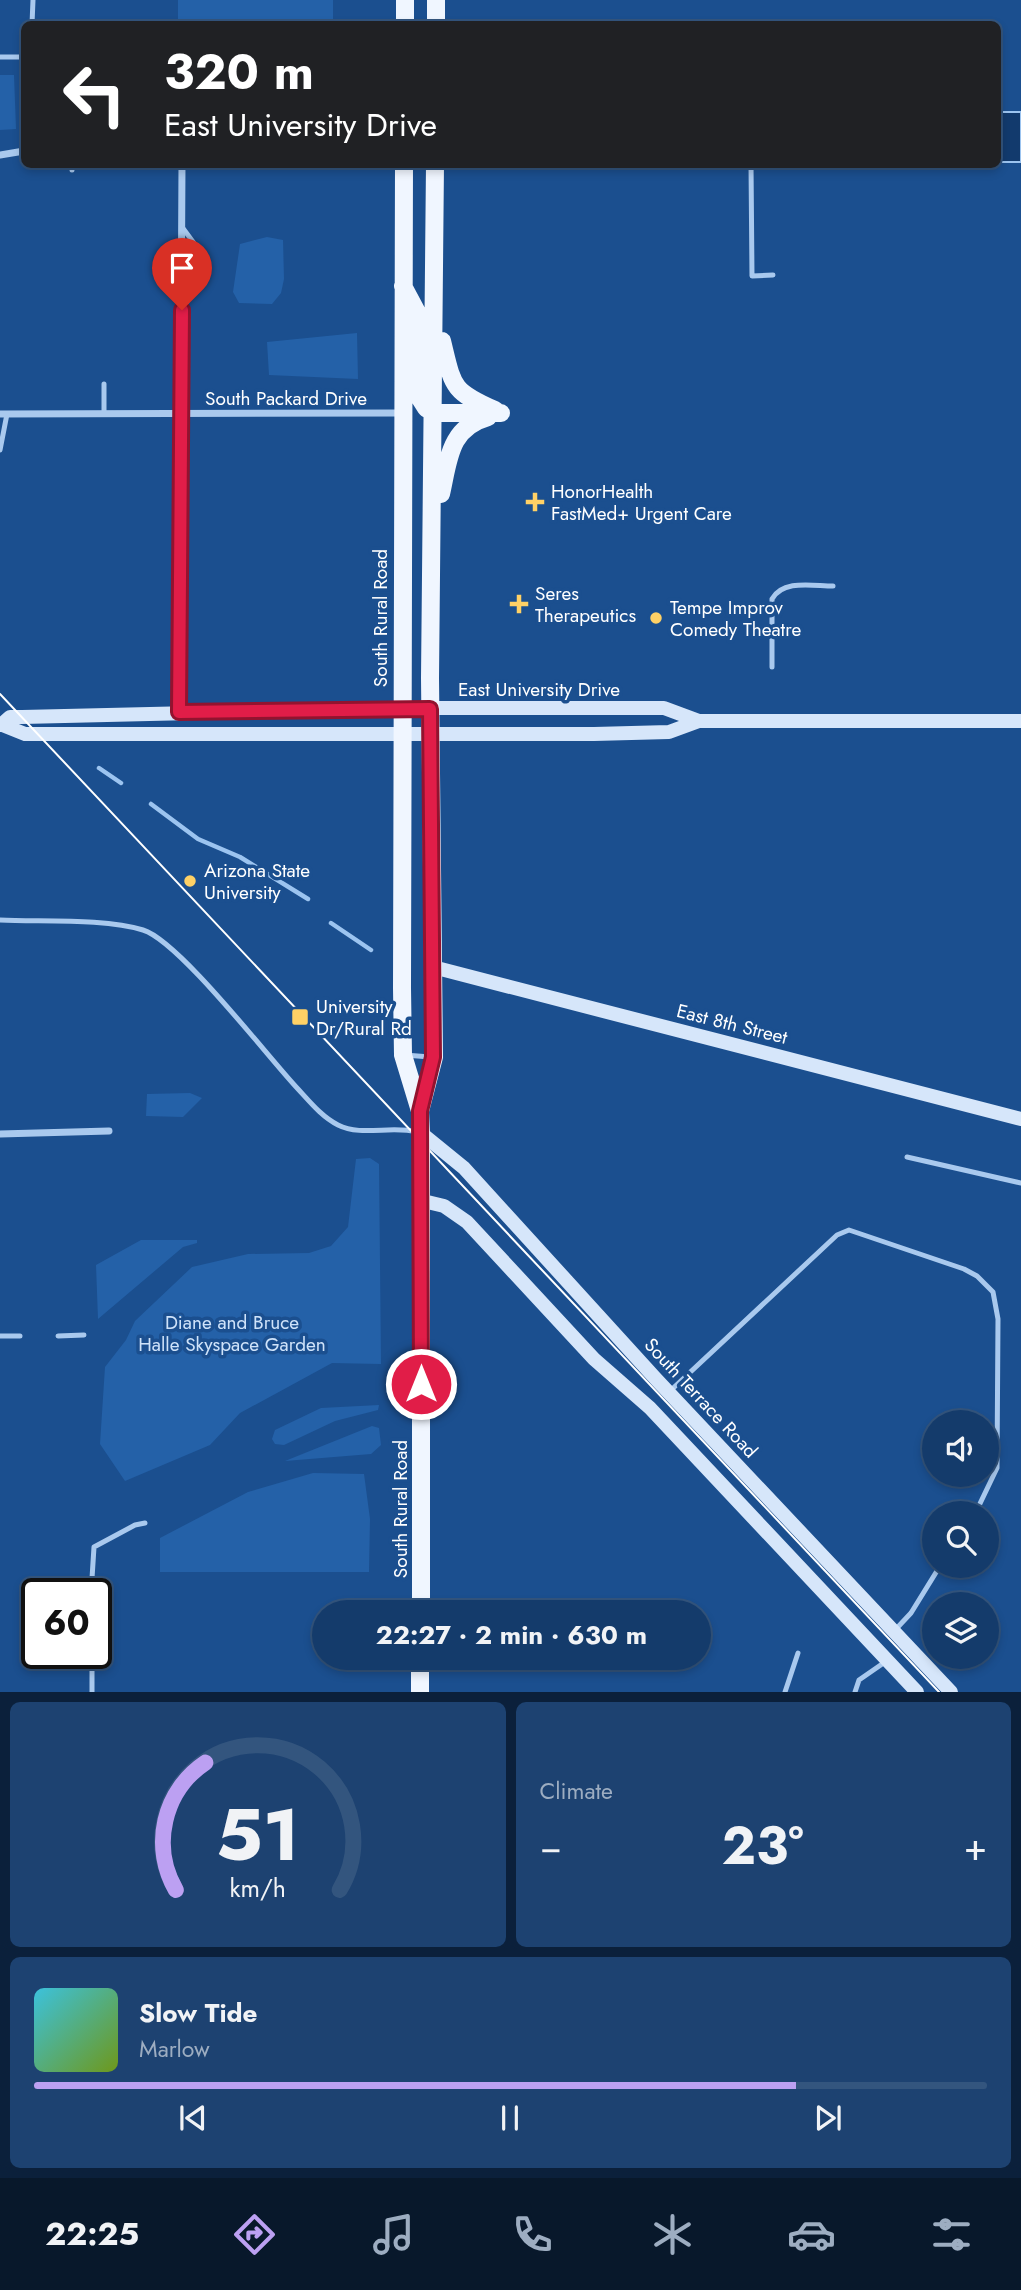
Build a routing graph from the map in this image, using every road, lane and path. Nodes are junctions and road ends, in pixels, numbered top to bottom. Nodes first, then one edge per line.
1 (33, 0) edge
2 (405, 0) edge
3 (436, 0) edge
4 (32, 21) edge
5 (405, 21) edge
6 (436, 21) edge
7 (0, 57) edge
8 (21, 57) edge
9 (21, 152) edge
10 (0, 155) edge
11 (182, 168) edge
12 (404, 168) edge
13 (435, 168) edge
14 (751, 168) edge
15 (182, 227) junction
16 (773, 275) dead end
17 (403, 286) junction
18 (182, 310) junction
19 (435, 315) junction
20 (104, 384) dead end
21 (404, 413) junction
22 (434, 413) junction
23 (501, 413) junction
24 (3, 414) edge
25 (104, 414) junction
26 (182, 414) junction
27 (0, 450) edge
28 (433, 531) junction
29 (833, 586) dead end
30 (772, 667) dead end
31 (401, 708) junction
32 (430, 709) junction
33 (179, 712) junction
34 (699, 721) junction
35 (1021, 721) edge
36 (1, 724) edge
37 (401, 735) junction
38 (430, 735) junction
39 (0, 920) edge
40 (433, 967) junction
41 (403, 1055) junction
42 (433, 1057) junction
43 (420, 1111) junction
44 (1021, 1119) edge
45 (109, 1131) dead end
46 (421, 1133) junction
47 (0, 1134) edge
48 (907, 1157) dead end
49 (1021, 1183) edge
50 (419, 1200) junction
51 (84, 1335) dead end
52 (0, 1336) edge
53 (20, 1336) dead end
54 (58, 1336) dead end
55 (669, 1392) junction
56 (981, 1501) edge
57 (145, 1523) dead end
58 (93, 1578) edge
59 (933, 1578) edge
60 (421, 1600) edge
61 (894, 1631) junction
62 (798, 1653) dead end
63 (888, 1660) junction
64 (92, 1669) edge
65 (420, 1670) edge
66 (92, 1692) edge
67 (421, 1692) edge
68 (785, 1692) edge
69 (855, 1692) edge
70 (917, 1692) edge
71 (951, 1692) edge

1 - 4 lane
2 - 5 main road
3 - 6 main road
7 - 8 lane
9 - 10 street
11 - 15 street
12 - 17 main road, South Rural Road
13 - 19 main road, South Rural Road
14 - 16 lane
15 - 18 street
15 - 18 lane
17 - 21 main road, South Rural Road
17 - 22 main road
18 - 26 street
19 - 22 main road, South Rural Road
19 - 23 main road
20 - 25 lane
21 - 26 street, South Packard Drive
21 - 31 main road, South Rural Road
22 - 23 main road
22 - 28 main road, South Rural Road
23 - 28 main road
24 - 25 street, South Packard Drive
24 - 27 lane
25 - 26 street, South Packard Drive
26 - 33 street
28 - 32 main road, South Rural Road
29 - 30 lane
31 - 32 street, East University Drive
31 - 33 street, East University Drive
31 - 37 main road, South Rural Road
32 - 34 street, East University Drive
32 - 38 main road, South Rural Road
33 - 36 street, East University Drive
34 - 35 street, East University Drive
34 - 38 street, East University Drive
36 - 37 street, East University Drive
37 - 38 street, East University Drive
37 - 41 main road, South Rural Road
38 - 40 main road, South Rural Road
39 - 46 lane
40 - 42 main road, South Rural Road
40 - 44 street, East 8th Street
41 - 42 lane
41 - 43 main road, South Rural Road
42 - 43 main road, South Rural Road
43 - 46 main road, South Rural Road
45 - 47 street
46 - 50 main road, South Rural Road
46 - 55 street, South Terrace Road
48 - 49 lane
50 - 60 main road, South Rural Road
50 - 63 street
51 - 54 lane
52 - 53 lane
55 - 56 lane
55 - 61 street, South Terrace Road
57 - 58 lane
59 - 61 lane
61 - 71 street, South Terrace Road
62 - 68 lane
63 - 69 lane
63 - 70 street
64 - 66 lane
65 - 67 main road

